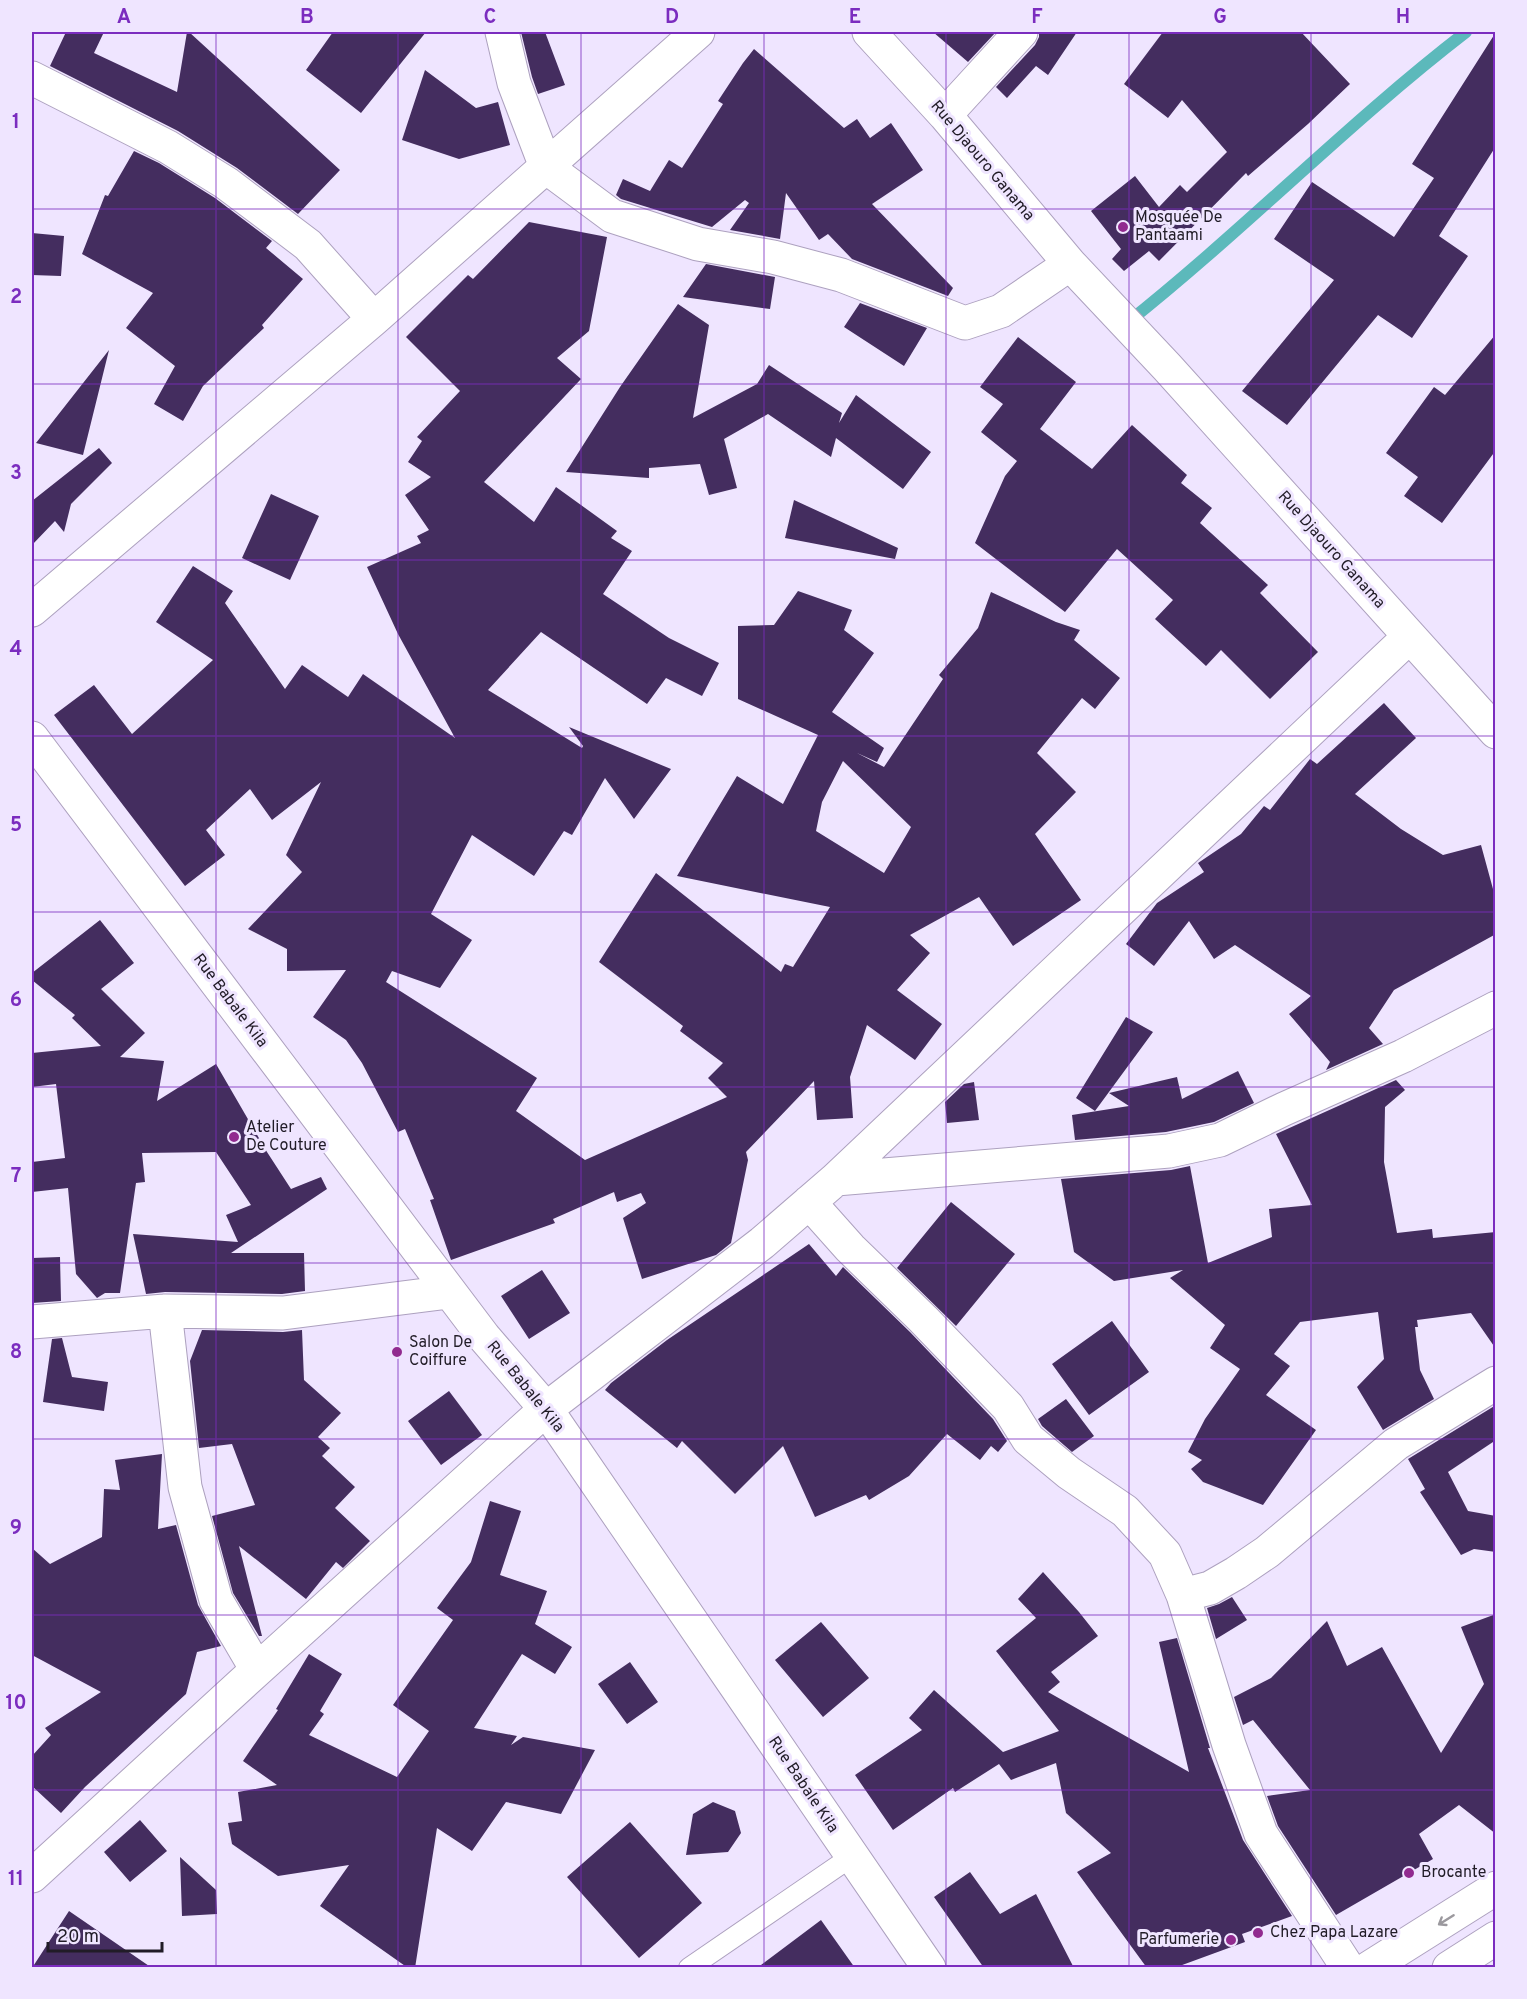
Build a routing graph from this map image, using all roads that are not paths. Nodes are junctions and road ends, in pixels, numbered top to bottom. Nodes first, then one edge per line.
1 (502, 32) edge
2 (698, 32) edge
3 (869, 32) edge
4 (1022, 32) edge
5 (32, 78) edge
6 (945, 115) junction
7 (546, 167) junction
8 (1070, 264) junction
9 (374, 319) junction
10 (32, 610) edge
11 (1409, 637) junction
12 (1496, 732) edge
13 (32, 738) edge
14 (1496, 1008) edge
15 (836, 1179) junction
16 (809, 1202) junction
17 (449, 1292) junction
18 (165, 1311) junction
19 (32, 1322) edge
20 (1496, 1383) edge
21 (546, 1409) junction
22 (1183, 1595) junction
23 (257, 1670) junction
24 (851, 1857) junction
25 (32, 1876) edge
26 (1496, 1888) edge
27 (1496, 1938) edge
28 (689, 1968) edge
29 (929, 1968) edge
30 (1348, 1968) edge
31 (1369, 1968) edge
32 (1449, 1968) edge

1 - 7 street
2 - 7 street
3 - 6 street, Rue Djaouro Ganama
4 - 6 street
5 - 9 street
6 - 8 street, Rue Djaouro Ganama
7 - 8 street
7 - 9 street
8 - 11 street, Rue Djaouro Ganama
9 - 10 street
11 - 12 street, Rue Djaouro Ganama
11 - 15 street
13 - 17 street, Rue Babale Kila
14 - 15 street
15 - 16 street
16 - 21 street
16 - 22 street
17 - 18 street
17 - 21 street, Rue Babale Kila
18 - 19 street
18 - 23 street
20 - 22 street
21 - 23 street
21 - 24 street, Rue Babale Kila
22 - 30 street
23 - 25 street
24 - 28 lane
24 - 29 street, Rue Babale Kila
26 -> 31 street
27 - 32 street

